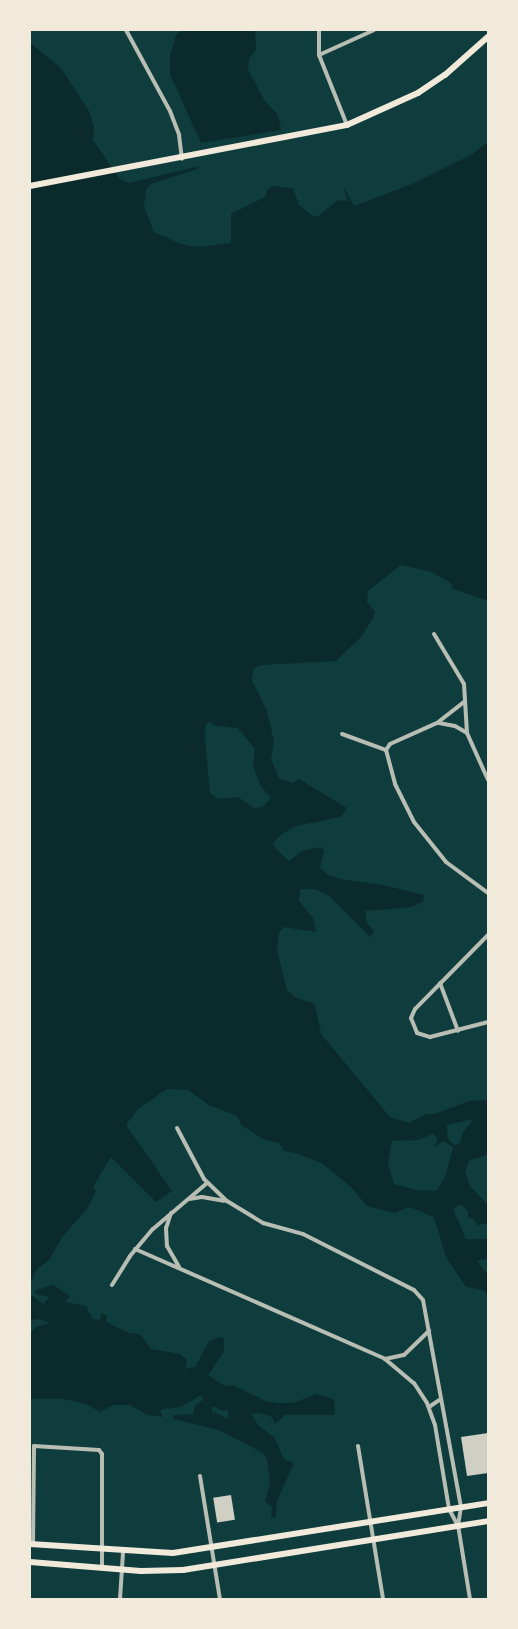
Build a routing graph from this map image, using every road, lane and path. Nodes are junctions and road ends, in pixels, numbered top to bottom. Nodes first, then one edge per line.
1 (126, 30) edge
2 (318, 30) edge
3 (374, 30) edge
4 (488, 37) edge
5 (320, 55) junction
6 (348, 125) junction
7 (182, 159) junction
8 (30, 186) edge
9 (434, 634) dead end
10 (464, 702) junction
11 (437, 724) junction
12 (467, 733) junction
13 (342, 734) dead end
14 (386, 750) junction
15 (488, 780) edge
16 (488, 893) edge
17 (488, 935) edge
18 (440, 983) junction
19 (488, 1022) edge
20 (458, 1031) junction
21 (176, 1128) dead end
22 (207, 1183) junction
23 (187, 1199) junction
24 (227, 1201) junction
25 (172, 1211) junction
26 (135, 1249) junction
27 (181, 1269) junction
28 (112, 1285) dead end
29 (430, 1331) junction
30 (385, 1359) junction
31 (441, 1399) junction
32 (429, 1407) junction
33 (358, 1446) dead end
34 (200, 1476) dead end
35 (488, 1503) edge
36 (461, 1507) junction
37 (449, 1509) junction
38 (488, 1521) edge
39 (370, 1522) junction
40 (458, 1526) junction
41 (372, 1540) junction
42 (31, 1544) edge
43 (211, 1548) junction
44 (103, 1551) junction
45 (123, 1552) junction
46 (30, 1562) edge
47 (214, 1565) junction
48 (102, 1568) junction
49 (122, 1570) junction
50 (120, 1599) edge
51 (220, 1599) edge
52 (383, 1599) edge
53 (470, 1599) edge

1 - 7 street
2 - 5 street
3 - 5 street
4 - 6 main road
5 - 6 street
6 - 7 main road
7 - 8 main road
9 - 10 street
10 - 11 street
10 - 12 street
11 - 12 street
11 - 14 street
12 - 15 street
13 - 14 street
14 - 16 street
17 - 18 street
18 - 20 street
18 - 20 street
19 - 20 street
21 - 22 street
22 - 23 street
22 - 24 street
23 - 24 street
23 - 25 street
24 - 29 street
25 - 26 street
25 - 27 street
26 - 27 street
26 - 28 street
27 - 30 street
29 - 30 street
29 - 31 street
30 - 32 street
31 - 32 street
31 - 36 street
32 - 37 street
33 - 39 street
34 - 43 street
35 - 36 main road
36 - 37 main road
36 - 40 street
37 - 39 main road
37 - 40 street
38 - 40 main road
39 - 41 street
39 - 43 main road
40 - 41 main road
40 - 53 street
41 - 47 main road
41 - 52 street
42 - 44 main road
42 - 44 street
43 - 45 main road
43 - 47 street
44 - 45 main road
44 - 48 street
45 - 49 street
46 - 48 main road
47 - 49 main road
47 - 51 street
48 - 49 main road
49 - 50 street

